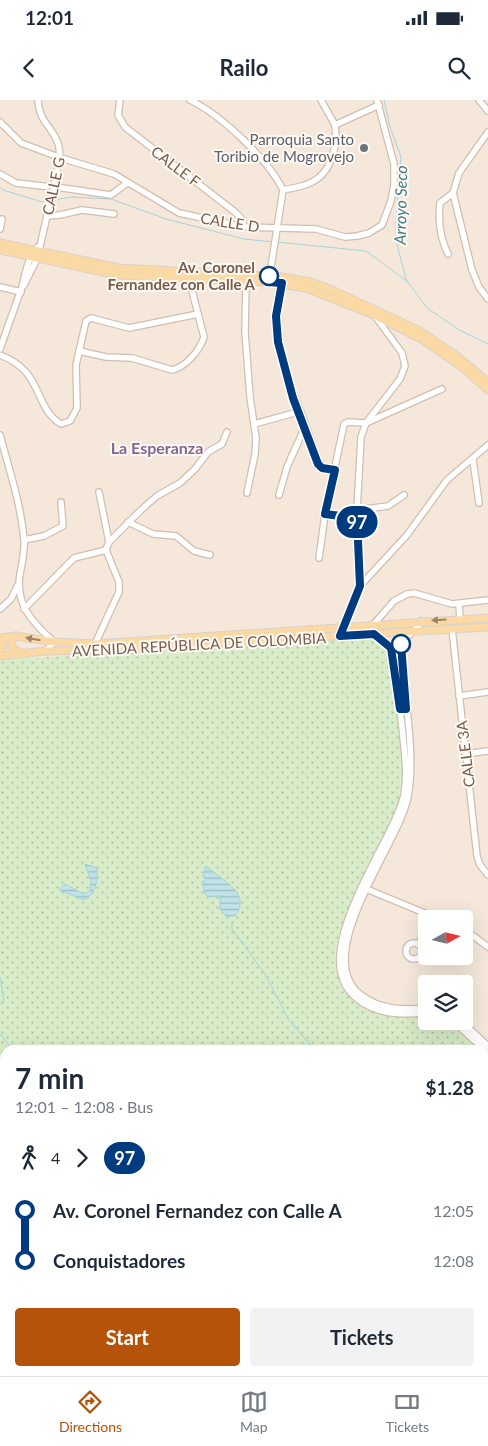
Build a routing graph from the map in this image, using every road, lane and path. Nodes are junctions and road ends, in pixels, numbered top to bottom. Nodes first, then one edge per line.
1 (38, 100) edge
2 (120, 100) edge
3 (190, 100) edge
4 (321, 100) edge
5 (479, 100) edge
6 (378, 103) edge
7 (488, 111) edge
8 (0, 122) edge
9 (335, 125) junction
10 (488, 132) edge
11 (61, 158) junction
12 (0, 174) edge
13 (127, 184) junction
14 (283, 190) junction
15 (453, 194) junction
16 (114, 214) dead end
17 (47, 216) junction
18 (2, 218) dead end
19 (244, 227) junction
20 (276, 228) junction
21 (0, 229) edge
22 (0, 243) edge
23 (0, 250) edge
24 (36, 254) junction
25 (448, 254) dead end
26 (189, 279) junction
27 (269, 279) junction
28 (246, 281) junction
29 (282, 283) junction
30 (0, 287) edge
31 (21, 289) junction
32 (488, 299) edge
33 (198, 314) junction
34 (374, 315) junction
35 (0, 348) edge
36 (79, 351) junction
37 (0, 355) edge
38 (488, 382) edge
39 (442, 389) dead end
40 (488, 390) edge
41 (298, 412) junction
42 (254, 424) junction
43 (366, 424) junction
44 (305, 427) junction
45 (226, 432) dead end
46 (0, 435) edge
47 (488, 445) edge
48 (473, 460) junction
49 (335, 470) junction
50 (99, 492) dead end
51 (247, 493) dead end
52 (404, 495) dead end
53 (279, 496) dead end
54 (61, 502) dead end
55 (478, 503) dead end
56 (357, 510) junction
57 (325, 514) junction
58 (357, 518) junction
59 (128, 522) junction
60 (24, 540) junction
61 (109, 542) junction
62 (106, 550) junction
63 (210, 555) dead end
64 (319, 558) dead end
65 (18, 585) junction
66 (360, 586) junction
67 (488, 600) edge
68 (459, 604) junction
69 (0, 609) edge
70 (24, 609) junction
71 (488, 618) edge
72 (460, 619) junction
73 (421, 622) junction
74 (373, 625) junction
75 (345, 626) junction
76 (488, 627) edge
77 (452, 629) junction
78 (417, 631) junction
79 (374, 634) junction
80 (16, 636) junction
81 (340, 636) junction
82 (0, 638) edge
83 (0, 642) edge
84 (54, 642) junction
85 (95, 644) junction
86 (0, 650) edge
87 (46, 651) junction
88 (20, 653) junction
89 (0, 656) edge
90 (488, 692) edge
91 (459, 696) junction
92 (403, 709) junction
93 (488, 751) edge
94 (465, 754) junction
95 (488, 875) edge
96 (365, 888) junction
97 (418, 911) edge
98 (473, 936) edge
99 (488, 947) edge
100 (418, 1008) edge
101 (418, 1013) edge
102 (463, 1030) edge
103 (471, 1030) edge
104 (479, 1045) edge
105 (487, 1045) edge

1 - 11 street, CALLE G
2 - 19 street, CALLE F
3 - 14 street
4 - 9 street
5 - 7 street
6 - 9 street
6 - 20 street, CALLE D
8 - 11 street, CALLE D
9 - 14 street
10 - 15 street
11 - 13 street, CALLE D
11 - 17 street, CALLE G, bridge
12 - 13 street
13 - 19 street, CALLE D
14 - 20 street
15 - 25 street
15 - 32 street
16 - 17 street
17 - 24 street, CALLE G
18 - 21 street
19 - 20 street, CALLE D
20 - 27 street
22 - 24 main road
23 - 24 main road
24 - 26 main road
24 - 27 main road
24 - 31 street, CALLE G
26 - 28 main road
26 - 33 street
27 - 28 main road
27 - 29 main road
27 - 38 main road
28 - 42 street
29 - 34 main road
29 - 41 street
30 - 31 street
31 - 35 street, CALLE G
33 - 36 street
33 - 36 street
34 - 40 main road
34 - 43 street
36 - 37 street
39 - 43 street
41 - 42 street
41 - 44 street
42 - 51 street
43 - 49 street
43 - 56 street
44 - 49 street
44 - 53 street
45 - 59 street
46 - 60 street
47 - 48 street
48 - 55 street
48 - 66 street
49 - 57 street
50 - 61 street
52 - 56 street
54 - 60 street
56 - 58 street
57 - 58 street
57 - 64 street
58 - 66 street
59 - 61 street
59 - 63 street
60 - 65 street
61 - 62 street
62 - 70 street
62 - 85 street
65 - 69 street
65 - 70 street
66 - 75 street
67 - 68 street
68 - 72 street
68 - 74 street
70 - 84 street
71 - 72 main road, AVENIDA REPÚBLICA DE COLOMBIA
72 -> 73 main road, AVENIDA REPÚBLICA DE COLOMBIA
73 - 74 main road, AVENIDA REPÚBLICA DE COLOMBIA
73 - 78 street
74 - 75 main road, AVENIDA REPÚBLICA DE COLOMBIA
74 - 79 street
75 - 81 street
75 - 85 main road, AVENIDA REPÚBLICA DE COLOMBIA
76 - 77 main road, AVENIDA REPÚBLICA DE COLOMBIA
77 - 78 main road, AVENIDA REPÚBLICA DE COLOMBIA
77 - 91 street, CALLE 3A
78 - 79 main road, AVENIDA REPÚBLICA DE COLOMBIA
78 - 92 street
79 - 81 main road, AVENIDA REPÚBLICA DE COLOMBIA
79 - 92 street
80 - 82 main road, AVENIDA REPÚBLICA DE COLOMBIA
84 -> 80 main road, AVENIDA REPÚBLICA DE COLOMBIA
80 - 88 main road
81 - 87 main road, AVENIDA REPÚBLICA DE COLOMBIA
83 - 86 main road
84 - 85 main road, AVENIDA REPÚBLICA DE COLOMBIA
84 - 87 street
87 - 88 main road, AVENIDA REPÚBLICA DE COLOMBIA
88 - 89 main road, AVENIDA REPÚBLICA DE COLOMBIA
90 - 91 street
91 - 94 street, CALLE 3A
92 - 96 street
93 - 94 street
94 - 95 street, CALLE 3A
96 - 97 street
96 - 100 street
96 - 101 street
98 - 99 street
102 - 104 street
103 - 105 street

